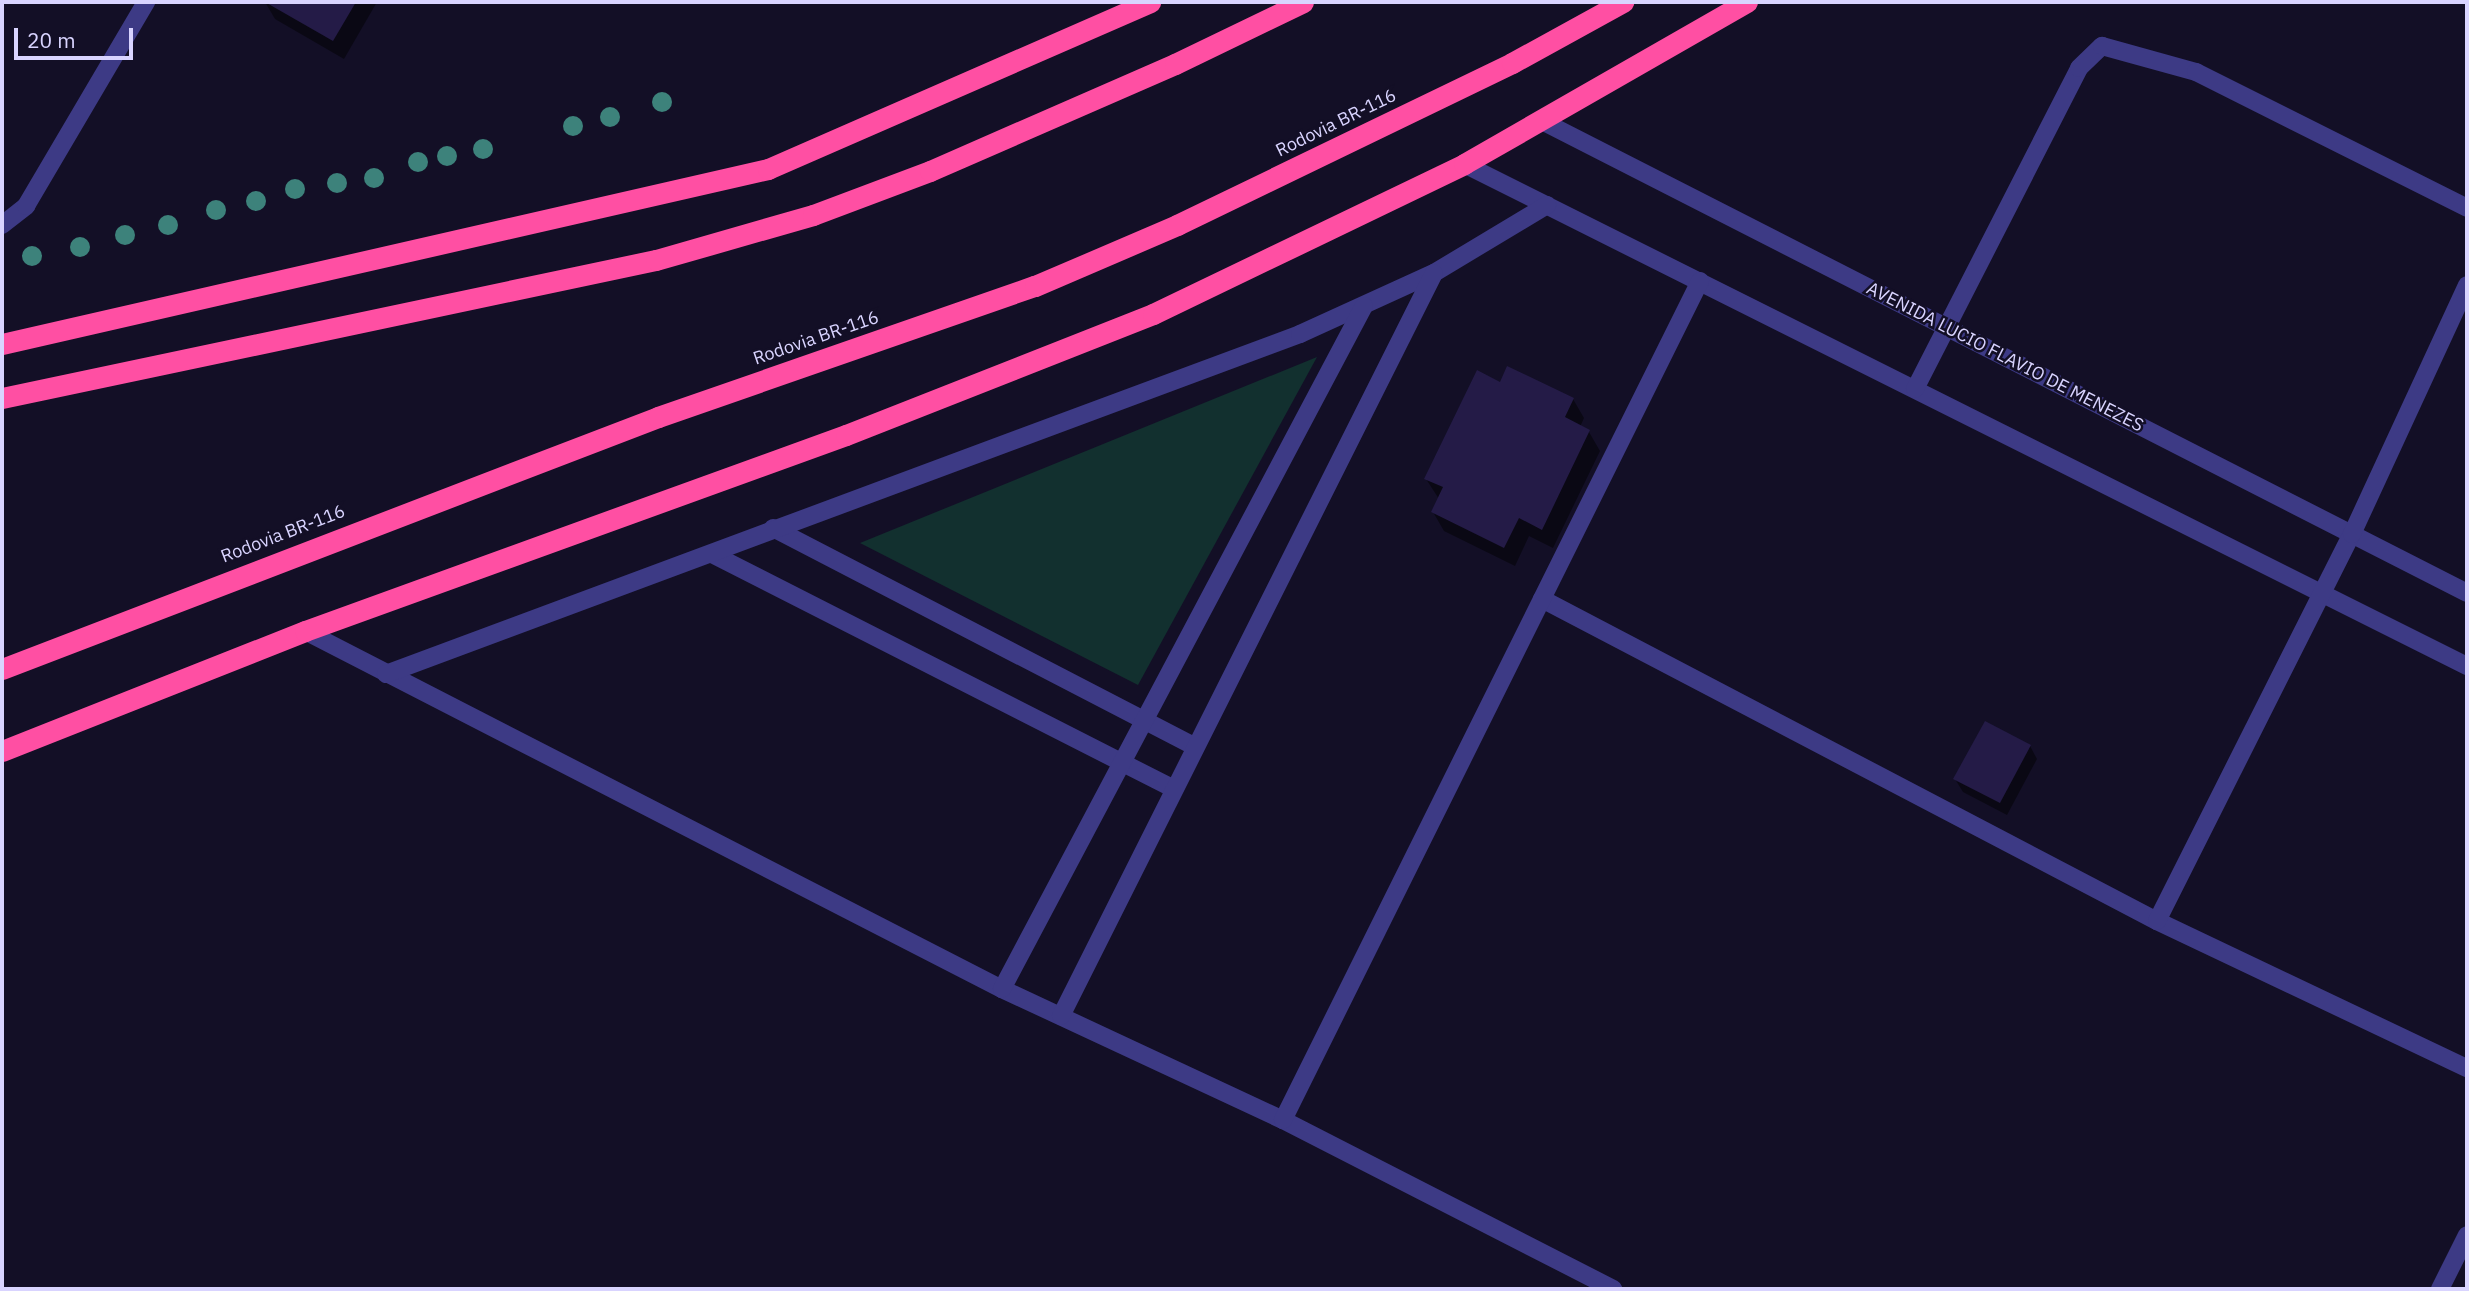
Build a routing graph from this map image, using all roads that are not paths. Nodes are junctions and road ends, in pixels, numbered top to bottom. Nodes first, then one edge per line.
1 (146, 2) edge
2 (1150, 2) edge
3 (1303, 2) edge
4 (1623, 2) edge
5 (1747, 2) edge
6 (1542, 121) junction
7 (1464, 164) junction
8 (1547, 205) junction
9 (2467, 208) edge
10 (2, 225) edge
11 (1434, 273) junction
12 (1700, 281) junction
13 (2467, 285) edge
14 (1364, 306) junction
15 (1946, 327) junction
16 (2, 344) edge
17 (1915, 389) junction
18 (2, 398) edge
19 (773, 528) junction
20 (2352, 534) junction
21 (712, 554) junction
22 (2322, 593) junction
23 (2467, 593) edge
24 (1542, 599) junction
25 (305, 631) junction
26 (2467, 666) edge
27 (2, 669) edge
28 (386, 674) junction
29 (1144, 720) junction
30 (1195, 747) junction
31 (2, 751) edge
32 (1122, 762) junction
33 (1174, 789) junction
34 (2157, 921) junction
35 (1002, 989) junction
36 (1060, 1016) junction
37 (2467, 1068) edge
38 (1283, 1120) junction
39 (2467, 1235) edge
40 (1613, 1289) edge
41 (2440, 1289) edge

1 - 10 street
2 - 16 highway
3 - 18 highway
4 - 27 highway, Rodovia BR-116
5 - 6 highway
6 - 7 highway
6 - 15 street, AVENIDA LUCIO FLAVIO DE MENEZES
7 - 8 street
7 - 25 highway
8 - 11 street
8 - 12 street
9 - 15 street
11 - 14 street
11 - 30 street
12 - 17 street
12 - 24 street
13 - 20 street
14 - 19 street
14 - 29 street
15 - 17 street
15 - 20 street, AVENIDA LUCIO FLAVIO DE MENEZES
17 - 22 street
19 - 21 street
19 - 29 street
20 - 22 street
20 - 23 street, AVENIDA LUCIO FLAVIO DE MENEZES
21 - 28 street
21 - 32 street
22 - 26 street
22 - 34 street
24 - 34 street
24 - 38 street
25 - 28 street
25 - 31 highway
28 - 35 street
29 - 30 street
29 - 32 street
30 - 33 street
32 - 33 street
32 - 35 street
33 - 36 street
34 - 37 street
35 - 36 street
36 - 38 street
38 - 40 street
39 - 41 street

